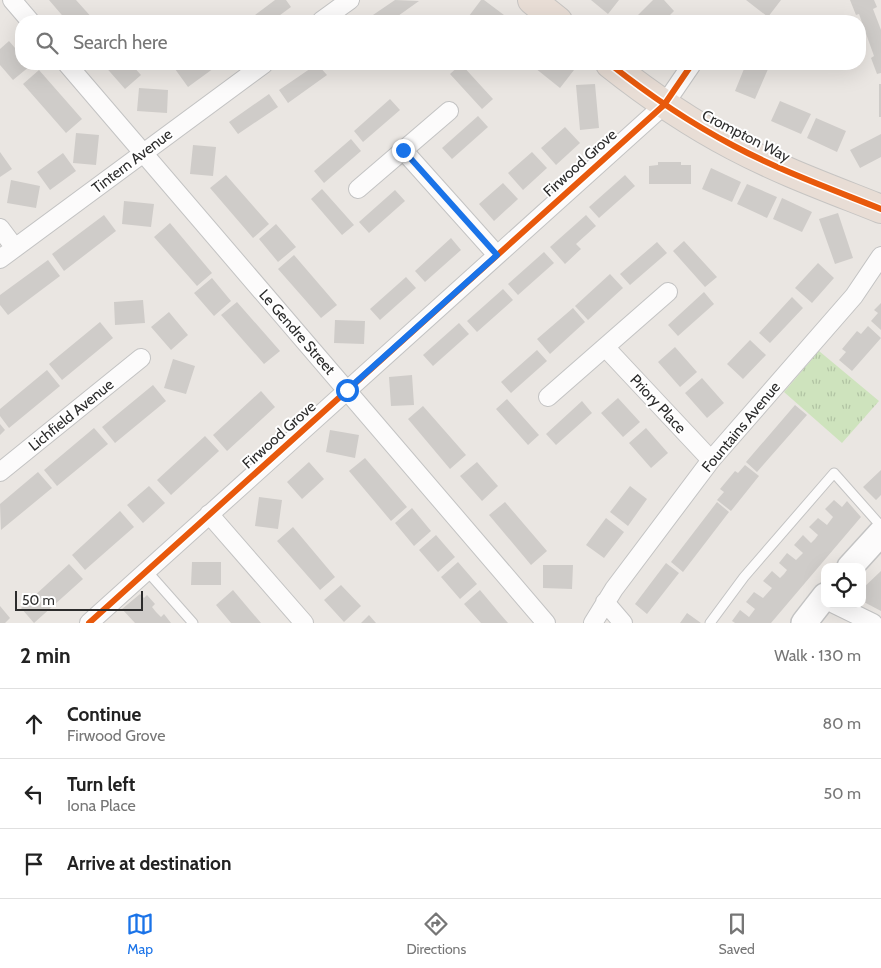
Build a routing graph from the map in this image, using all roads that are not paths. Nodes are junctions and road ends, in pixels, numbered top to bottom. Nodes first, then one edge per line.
1 (12, 0) edge
2 (350, 0) edge
3 (532, 0) edge
4 (25, 15) edge
5 (329, 15) edge
6 (551, 15) edge
7 (72, 70) edge
8 (256, 70) edge
9 (618, 70) edge
10 (688, 70) edge
11 (664, 104) junction
12 (449, 111) dead end
13 (403, 150) junction
14 (143, 153) junction
15 (358, 189) dead end
16 (881, 208) edge
17 (0, 228) edge
18 (15, 248) junction
19 (497, 255) junction
20 (881, 256) edge
21 (0, 259) edge
22 (668, 292) dead end
23 (605, 347) junction
24 (141, 358) dead end
25 (347, 390) junction
26 (548, 397) dead end
27 (711, 460) junction
28 (0, 472) edge
29 (210, 514) junction
30 (881, 526) edge
31 (881, 533) edge
32 (854, 563) edge
33 (147, 570) junction
34 (605, 602) junction
35 (821, 605) edge
36 (842, 608) edge
37 (98, 620) edge
38 (193, 623) edge
39 (304, 623) edge
40 (546, 623) edge
41 (593, 623) edge
42 (623, 623) edge
43 (710, 623) edge
44 (804, 623) edge
45 (873, 623) edge

1 - 4 street
2 - 5 street
3 - 6 highway
7 - 14 street, Le Gendre Street
8 - 14 street, Tintern Avenue
9 - 11 highway, Crompton Way
10 - 11 street, Firwood Grove
11 - 16 highway, Crompton Way
11 - 19 street, Firwood Grove
12 - 13 street
13 - 15 street
13 - 19 street
14 - 18 street, Tintern Avenue
14 - 25 street, Le Gendre Street
17 - 18 street
18 - 21 street, Tintern Avenue
19 - 25 street, Firwood Grove
20 - 27 street, Fountains Avenue
22 - 23 street
23 - 26 street
23 - 27 street, Priory Place
24 - 28 street, Lichfield Avenue
25 - 29 street, Firwood Grove
25 - 40 street, Le Gendre Street
27 - 34 street, Fountains Avenue
29 - 33 street, Firwood Grove
29 - 39 street
30 - 43 lane
31 - 32 street
33 - 37 street, Firwood Grove
33 - 38 lane
34 - 41 street, Fountains Avenue
34 - 42 street
35 - 44 street
36 - 45 street

